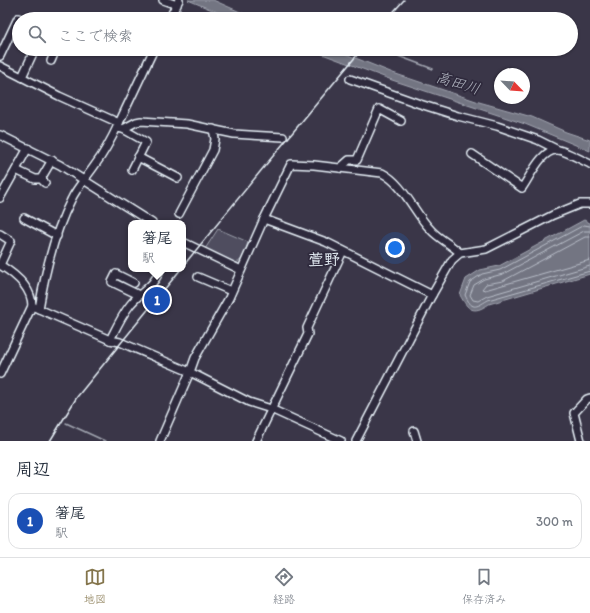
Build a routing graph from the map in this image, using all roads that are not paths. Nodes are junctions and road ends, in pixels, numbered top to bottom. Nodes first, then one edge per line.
1 (164, 0) edge
2 (178, 3) edge
3 (173, 12) edge
4 (12, 31) edge
5 (0, 56) edge
6 (32, 56) edge
7 (53, 56) edge
8 (151, 56) edge
9 (51, 61) dead end
10 (0, 66) edge
11 (22, 77) junction
12 (350, 79) dead end
13 (401, 121) dead end
14 (120, 126) junction
15 (213, 129) junction
16 (0, 135) edge
17 (283, 137) dead end
18 (28, 148) junction
19 (558, 150) junction
20 (472, 154) dead end
21 (138, 157) junction
22 (52, 160) junction
23 (590, 164) edge
24 (340, 168) junction
25 (16, 170) junction
26 (132, 170) dead end
27 (178, 178) dead end
28 (84, 180) junction
29 (2, 190) edge
30 (0, 198) edge
31 (590, 204) edge
32 (179, 214) dead end
33 (24, 218) dead end
34 (264, 219) junction
35 (147, 220) edge
36 (0, 234) edge
37 (57, 236) junction
38 (186, 243) edge
39 (343, 251) junction
40 (460, 254) junction
41 (0, 265) edge
42 (241, 270) junction
43 (159, 272) edge
44 (198, 277) dead end
45 (134, 283) dead end
46 (232, 291) junction
47 (139, 294) junction
48 (432, 294) junction
49 (36, 307) junction
50 (110, 340) junction
51 (190, 372) junction
52 (0, 374) edge
53 (590, 398) edge
54 (271, 409) junction
55 (414, 431) dead end
56 (160, 441) edge
57 (256, 441) edge
58 (341, 441) edge
59 (356, 441) edge
60 (417, 441) edge
61 (581, 441) edge

1 - 2 street
2 - 3 street
4 - 5 street
6 - 11 street
7 - 9 street
8 - 14 street
10 - 11 street
11 - 14 street
12 - 19 street
13 - 24 street
14 - 15 street
14 - 21 street
14 - 28 street
15 - 17 street
15 - 32 street
16 - 18 street
18 - 22 street
18 - 25 street
19 - 20 street
19 - 23 street
21 - 26 street
21 - 27 street
22 - 25 street
22 - 28 street
24 - 34 street
24 - 40 street
25 - 29 street
28 - 35 street
28 - 37 street
29 - 30 street
31 - 40 street
33 - 37 street
34 - 39 street
34 - 42 street
36 - 41 street
37 - 49 street
38 - 42 street
39 - 48 street
39 - 54 street
40 - 48 street
41 - 49 street
42 - 46 street
43 - 47 street
44 - 46 street
45 - 47 street
46 - 51 street
47 - 50 street
48 - 59 street
49 - 50 street
49 - 52 street
50 - 51 street
51 - 54 street
51 - 56 street
53 - 61 street
54 - 57 street
54 - 58 street
55 - 60 street

